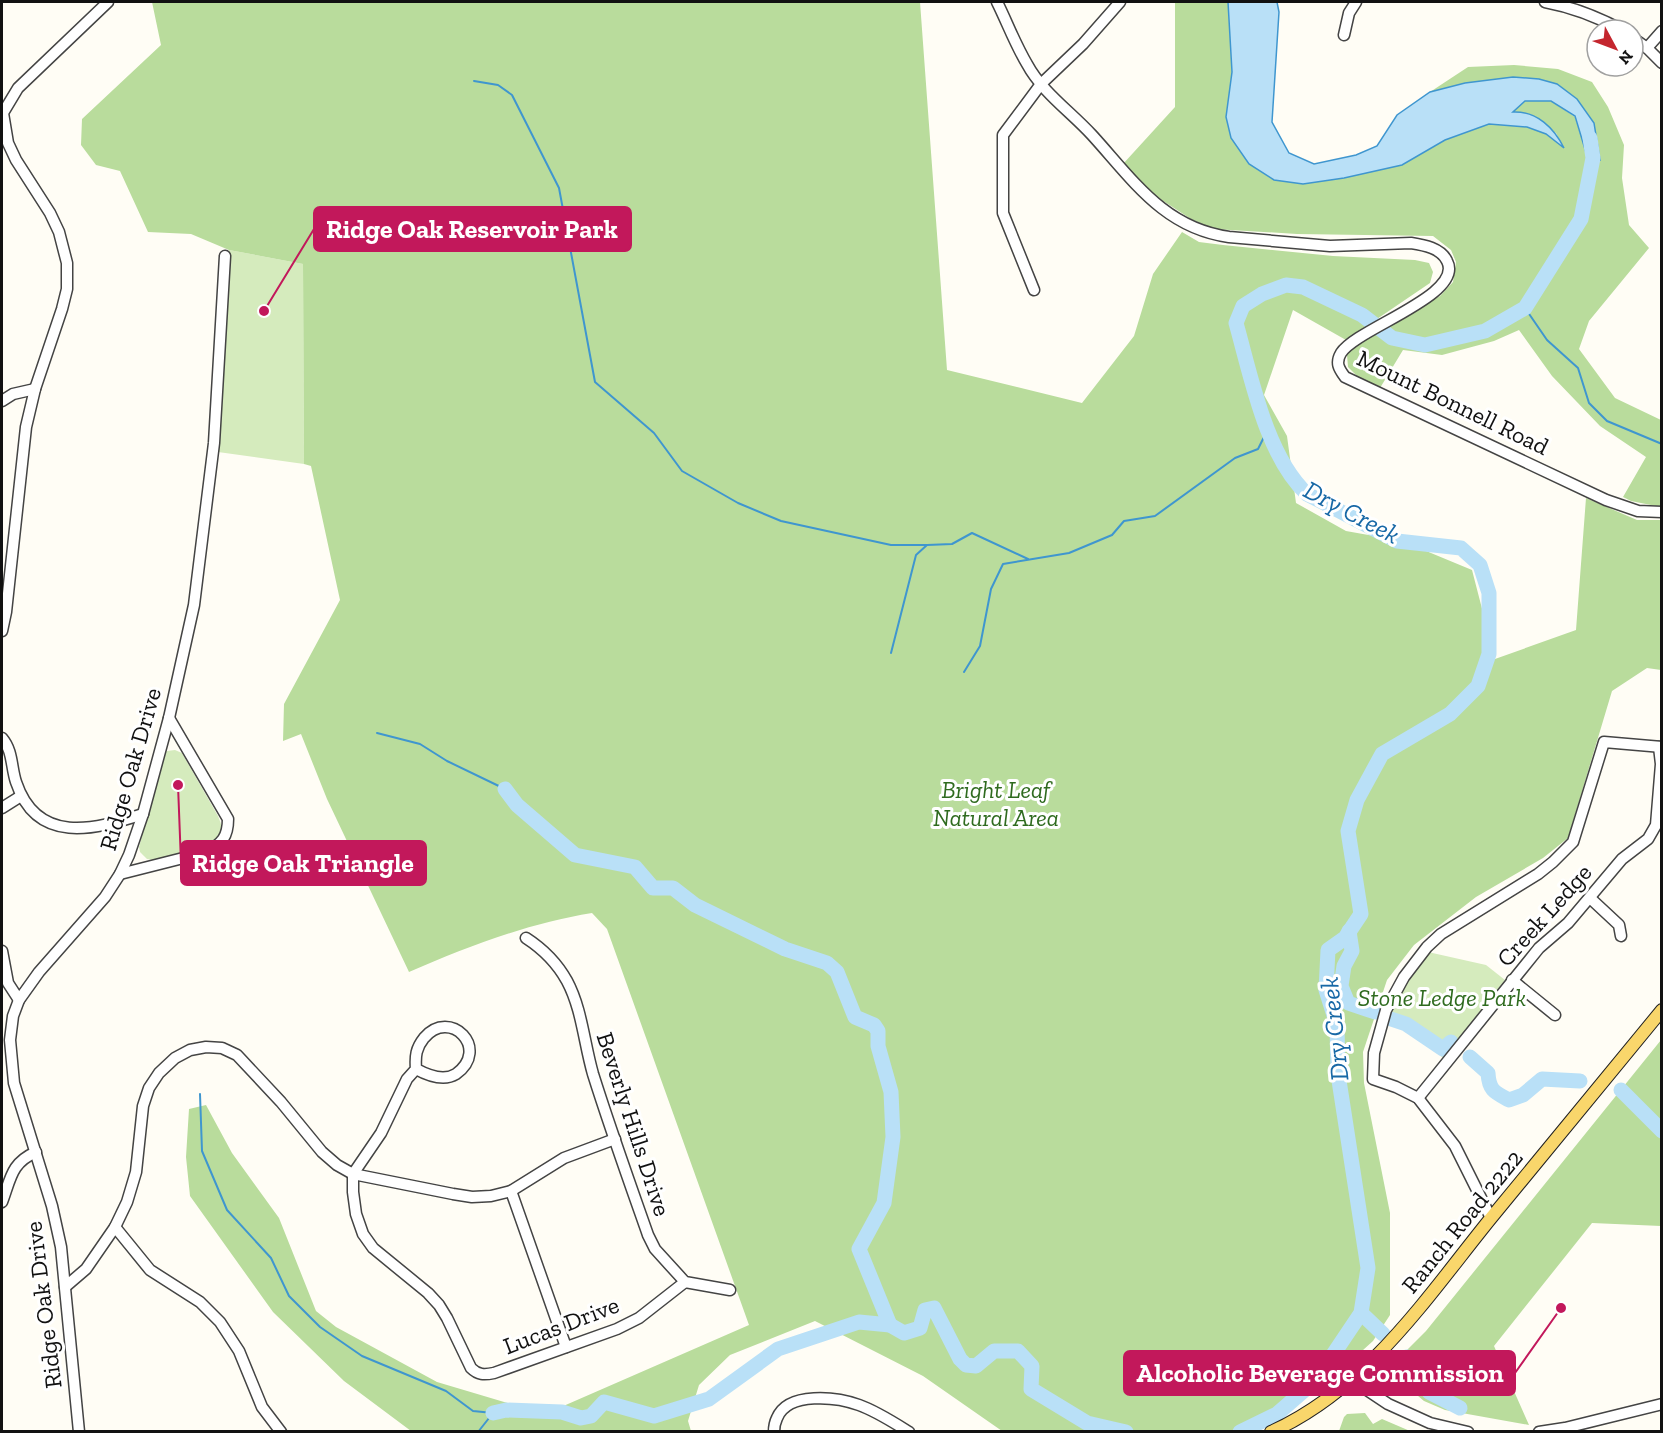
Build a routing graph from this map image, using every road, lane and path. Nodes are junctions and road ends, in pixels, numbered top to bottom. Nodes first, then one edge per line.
1 (108, 2) edge
2 (997, 2) edge
3 (1120, 2) edge
4 (1356, 2) edge
5 (1545, 2) edge
6 (1598, 18) edge
7 (1662, 31) edge
8 (1344, 35) dead end
9 (1647, 48) joint
10 (1662, 63) edge
11 (1041, 84) junction
12 (2, 113) edge
13 (225, 256) dead end
14 (1034, 290) dead end
15 (35, 389) junction
16 (2, 401) edge
17 (1662, 512) edge
18 (2, 632) edge
19 (169, 718) junction
20 (2, 738) edge
21 (1660, 747) edge
22 (21, 796) junction
23 (2, 808) edge
24 (143, 814) junction
25 (120, 874) junction
26 (1590, 898) junction
27 (1621, 936) dead end
28 (526, 938) dead end
29 (2, 951) edge
30 (1512, 980) junction
31 (19, 1000) junction
32 (1662, 1010) edge
33 (1555, 1015) dead end
34 (416, 1069) junction
35 (1418, 1098) junction
36 (615, 1139) junction
37 (36, 1152) junction
38 (353, 1174) junction
39 (511, 1191) junction
40 (2, 1202) edge
41 (1491, 1218) junction
42 (115, 1227) junction
43 (685, 1282) junction
44 (65, 1287) junction
45 (730, 1290) dead end
46 (566, 1347) junction
47 (1352, 1380) junction
48 (1662, 1404) edge
49 (79, 1431) edge
50 (281, 1431) edge
51 (774, 1431) edge
52 (909, 1431) edge
53 (1271, 1431) edge
54 (1468, 1431) edge
55 (1539, 1431) edge

1 - 12 street
2 - 11 street, Mount Bonnell Road
3 - 11 street
4 - 8 street
5 - 6 street
7 - 9 street
9 - 10 street
11 - 14 street
11 - 17 street, Mount Bonnell Road
12 - 15 street
13 - 19 street, Ridge Oak Drive
15 - 16 street
15 - 18 street
19 - 24 street, Ridge Oak Drive
19 - 25 street
20 - 22 street
21 - 26 street, Creek Ledge
21 - 35 street
22 - 23 street
22 - 24 street
24 - 25 street, Ridge Oak Drive
25 - 31 street, Ridge Oak Drive
26 - 27 street
26 - 30 street, Creek Ledge
28 - 36 street, Beverly Hills Drive
29 - 31 street
30 - 33 street
30 - 35 street, Creek Ledge
31 - 37 street, Ridge Oak Drive
32 - 41 main road, Ranch Road 2222
34 - 34 street
34 - 38 street
35 - 41 street
36 - 39 street
36 - 43 street, Beverly Hills Drive
37 - 40 street
37 - 44 street, Ridge Oak Drive
38 - 39 street
38 - 42 street
38 - 46 street, Lucas Drive
39 - 46 street
41 - 47 main road, Ranch Road 2222
42 - 44 street
42 - 50 street
43 - 45 street
43 - 46 street, Lucas Drive
44 - 49 street, Ridge Oak Drive
47 - 53 main road, Ranch Road 2222
47 - 54 street
48 - 55 street
51 - 52 street

